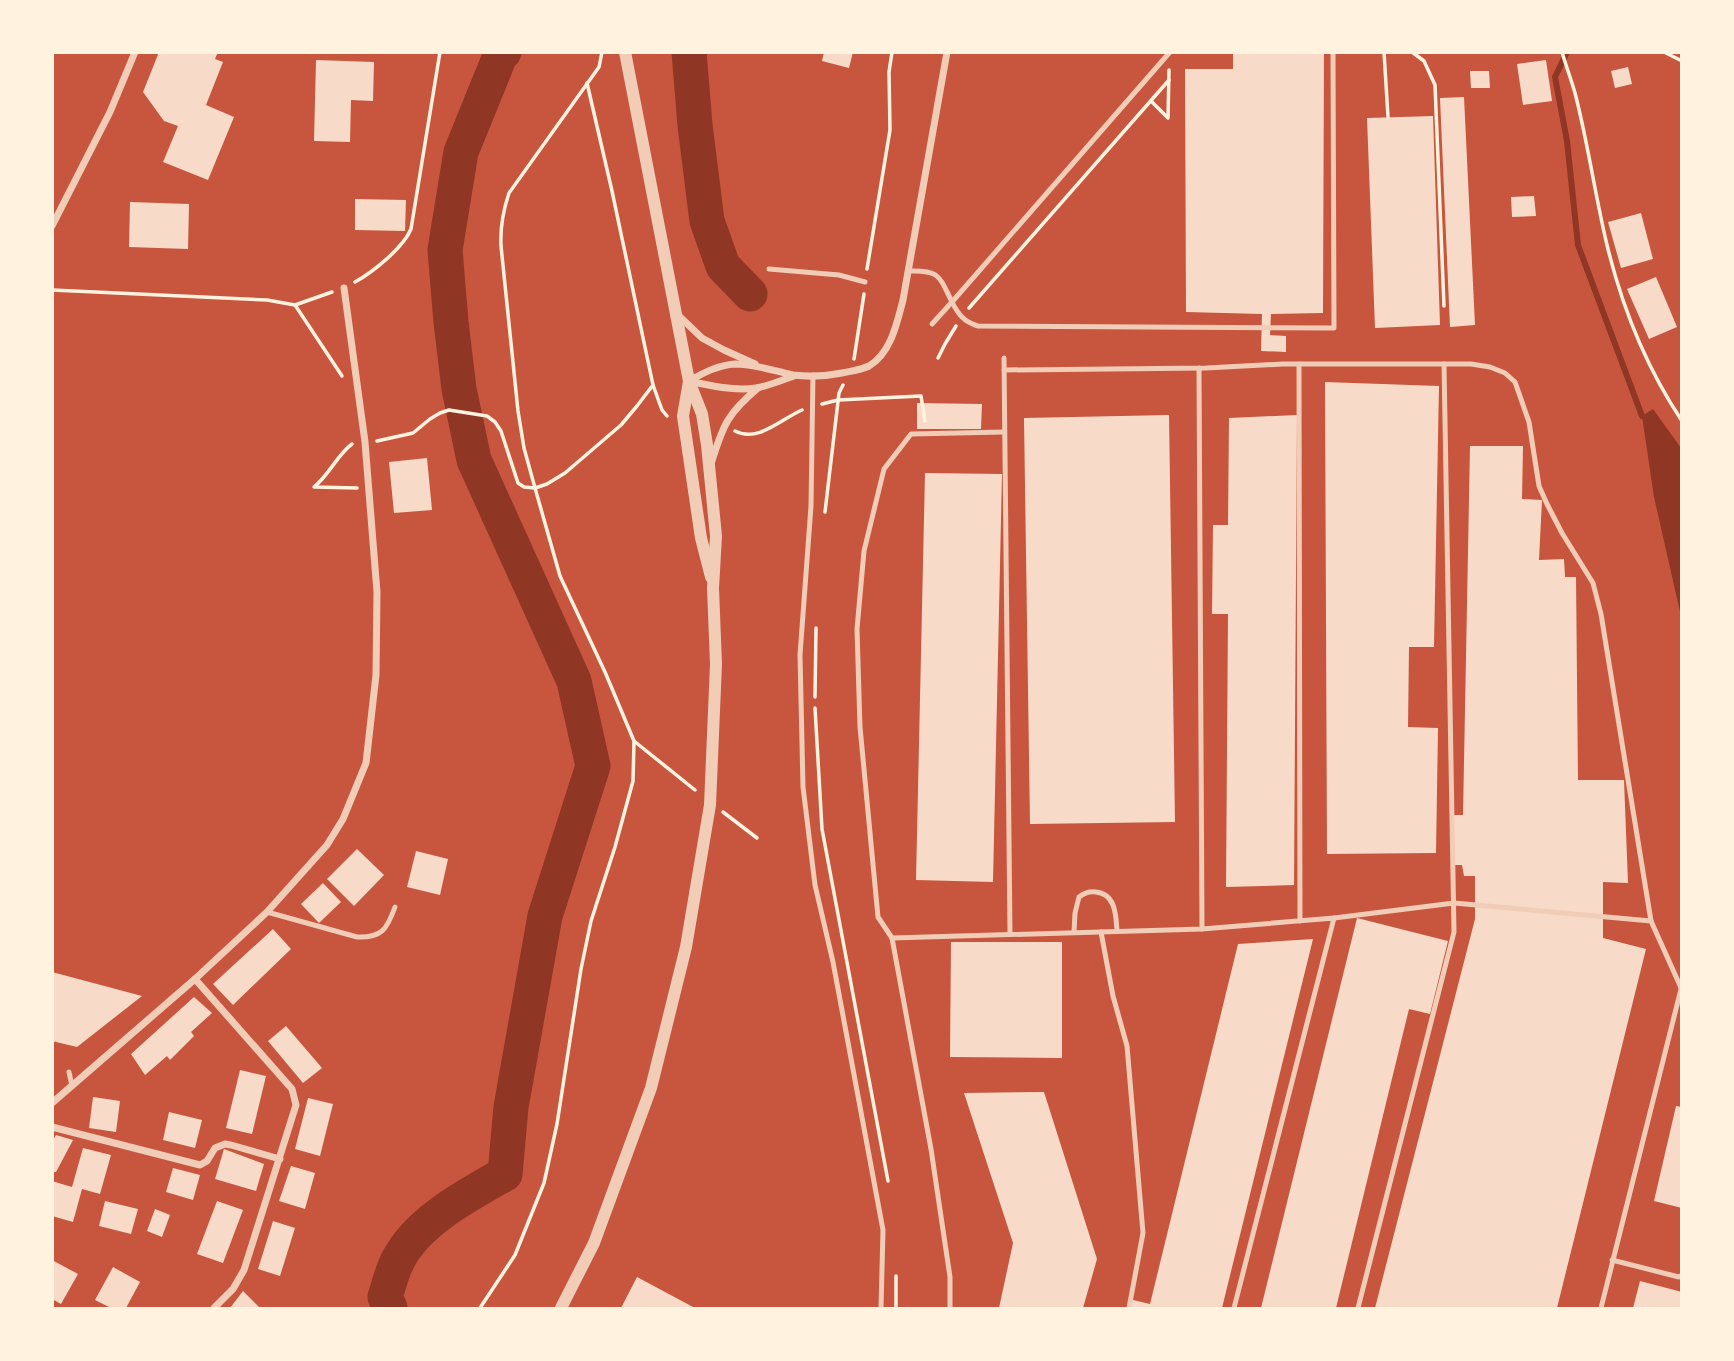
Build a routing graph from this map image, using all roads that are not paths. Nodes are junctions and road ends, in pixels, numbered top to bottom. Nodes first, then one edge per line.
1 (135, 52) edge
2 (947, 52) edge
3 (1333, 52) edge
4 (626, 53) edge
5 (1170, 53) edge
6 (52, 226) edge
7 (769, 269) dead end
8 (909, 271) junction
9 (865, 282) road end
10 (344, 288) road end
11 (952, 302) junction
12 (676, 312) junction
13 (932, 324) dead end
14 (1004, 358) dead end
15 (1299, 364) junction
16 (1444, 364) junction
17 (762, 367) junction
18 (1199, 368) junction
19 (1004, 370) junction
20 (796, 375) junction
21 (813, 375) junction
22 (689, 381) junction
23 (758, 388) junction
24 (1004, 432) junction
25 (710, 469) junction
26 (713, 588) junction
27 (1454, 903) junction
28 (395, 907) dead end
29 (267, 912) junction
30 (1334, 918) junction
31 (1300, 921) junction
32 (1651, 921) junction
33 (1202, 929) junction
34 (1117, 931) junction
35 (1074, 932) junction
36 (1101, 932) junction
37 (1010, 934) junction
38 (892, 938) junction
39 (195, 979) junction
40 (1681, 989) edge
41 (69, 1072) dead end
42 (72, 1086) junction
43 (52, 1103) edge
44 (52, 1128) edge
45 (280, 1159) junction
46 (1612, 1260) junction
47 (1682, 1275) edge
48 (214, 1308) edge
49 (561, 1308) edge
50 (881, 1308) edge
51 (950, 1308) edge
52 (1129, 1308) edge
53 (1234, 1308) edge
54 (1358, 1308) edge
55 (1601, 1308) edge

1 - 6 street
2 - 8 street
3 - 11 lane
4 - 12 street
5 - 11 lane
7 - 9 lane
8 - 11 lane
8 - 21 street
10 - 29 street
11 - 13 lane
12 - 17 street
12 - 22 street
14 - 19 lane
15 - 16 lane
15 - 18 lane
15 - 31 lane
16 - 27 lane
16 - 32 lane
17 - 20 street
17 - 22 street
18 - 19 lane
18 - 33 lane
19 - 24 lane
20 - 21 street
20 - 23 street
21 - 50 lane
22 - 23 street
22 - 25 street
22 - 26 street
23 - 25 street
24 - 37 lane
24 - 38 lane
25 - 26 street
26 - 49 street
27 - 30 lane
27 - 32 lane
27 - 54 lane
28 - 29 lane
29 - 39 street
30 - 31 lane
30 - 53 lane
31 - 33 lane
32 - 40 lane
33 - 34 lane
34 - 35 lane
34 - 36 lane
35 - 36 lane
35 - 37 lane
36 - 52 lane
37 - 38 lane
38 - 51 lane
39 - 42 street
39 - 45 street
40 - 46 lane
41 - 42 lane
42 - 43 street
44 - 45 street
45 - 48 street
46 - 47 lane
46 - 55 lane

